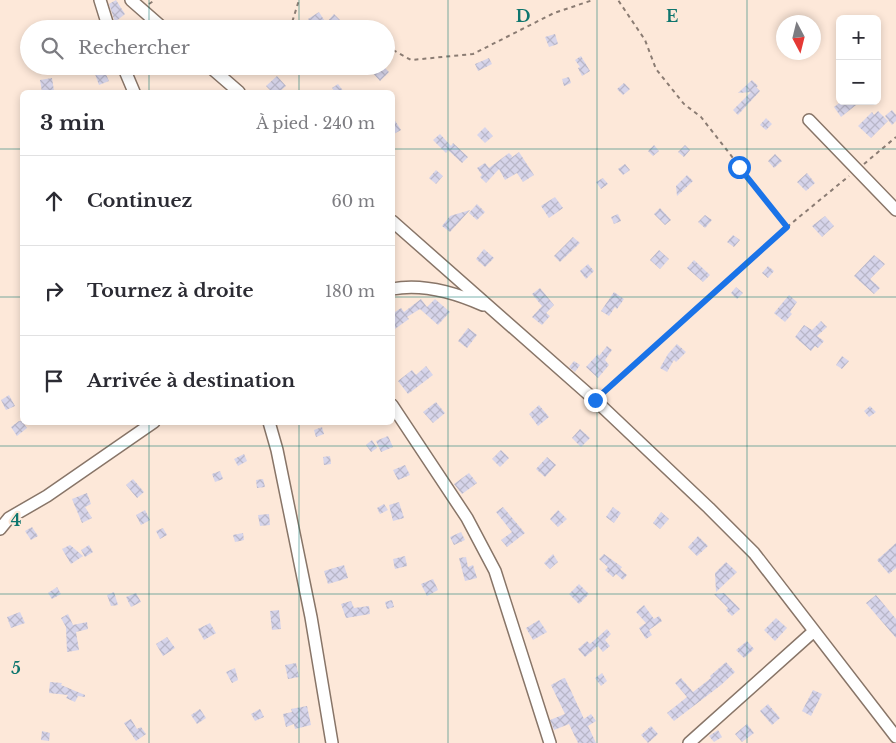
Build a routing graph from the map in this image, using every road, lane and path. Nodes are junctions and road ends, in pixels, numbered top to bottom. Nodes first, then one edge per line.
1 (100, 0) edge
2 (131, 0) edge
3 (299, 0) edge
4 (593, 0) edge
5 (618, 0) edge
6 (106, 20) edge
7 (154, 20) edge
8 (293, 20) edge
9 (395, 51) edge
10 (127, 75) edge
11 (219, 75) edge
12 (133, 90) edge
13 (237, 90) edge
14 (809, 120) dead end
15 (896, 137) edge
16 (857, 169) junction
17 (896, 210) edge
18 (395, 224) edge
19 (787, 227) junction
20 (395, 288) edge
21 (492, 308) junction
22 (595, 400) junction
23 (395, 410) edge
24 (150, 425) edge
25 (270, 425) edge
26 (0, 529) edge
27 (814, 631) junction
28 (896, 737) edge
29 (332, 743) edge
30 (550, 743) edge
31 (689, 743) edge

1 - 6 street
2 - 7 street
3 - 8 path
4 - 9 path
5 - 19 path
10 - 12 street
11 - 13 street
14 - 16 street
15 - 16 path
16 - 17 street
16 - 19 path
18 - 21 street
19 - 22 path
20 - 21 street
21 - 22 street
22 - 27 street
23 - 30 street
24 - 26 street
25 - 29 street
27 - 28 street
27 - 31 street

